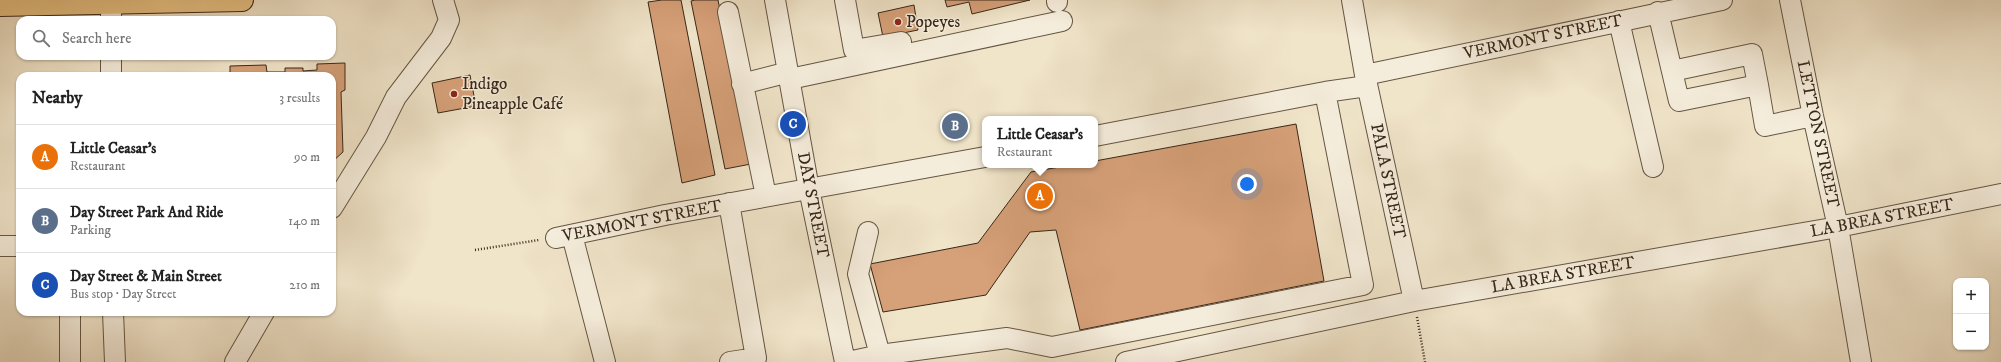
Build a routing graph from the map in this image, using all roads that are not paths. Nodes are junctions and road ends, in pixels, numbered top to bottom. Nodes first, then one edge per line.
1 (242, 0) edge
2 (443, 0) edge
3 (775, 0) edge
4 (845, 0) edge
5 (1352, 0) edge
6 (1722, 0) edge
7 (1790, 0) edge
8 (0, 5) edge
9 (1059, 7) edge
10 (111, 8) edge
11 (728, 12) dead end
12 (1658, 12) junction
13 (1619, 21) junction
14 (940, 36) dead end
15 (111, 60) edge
16 (1672, 71) junction
17 (111, 72) edge
18 (790, 75) junction
19 (1366, 80) junction
20 (742, 84) junction
21 (1758, 85) junction
22 (1325, 92) junction
23 (1813, 116) junction
24 (1098, 135) edge
25 (982, 158) edge
26 (1654, 167) dead end
27 (809, 189) junction
28 (2001, 194) edge
29 (766, 196) junction
30 (336, 202) edge
31 (729, 203) junction
32 (1838, 227) junction
33 (868, 232) dead end
34 (0, 246) edge
35 (16, 246) edge
36 (1414, 301) junction
37 (70, 316) edge
38 (113, 316) edge
39 (262, 316) edge
40 (880, 355) junction
41 (70, 362) edge
42 (115, 362) edge
43 (235, 362) edge
44 (606, 362) edge
45 (730, 362) edge
46 (845, 362) edge
47 (848, 362) edge
48 (1126, 362) edge
49 (1861, 362) edge

1 - 10 main road
2 - 30 street
3 - 18 street, DAY STREET
4 - 14 street
5 - 19 street, PALA STREET
6 - 12 street, VERMONT STREET
7 - 23 street, LETTON STREET
8 - 10 main road
9 - 18 street
11 - 20 street
12 - 13 street, VERMONT STREET
12 - 16 street
13 - 19 street, VERMONT STREET
13 - 26 street
15 - 17 street
16 - 21 street
16 - 21 street
18 - 20 street
18 - 27 street, DAY STREET
19 - 22 street, VERMONT STREET
19 - 36 street, PALA STREET
20 - 29 street
21 - 23 street
22 - 24 street, VERMONT STREET
22 - 40 street
23 - 32 street, LETTON STREET
25 - 27 street, VERMONT STREET
27 - 29 street, VERMONT STREET
27 - 46 street, DAY STREET
28 - 32 street, LA BREA STREET
29 - 31 street, VERMONT STREET
31 - 44 street, VERMONT STREET
31 - 45 street
32 - 36 street, LA BREA STREET
32 - 49 street, LETTON STREET
33 - 40 street
34 - 35 street
36 - 48 street, LA BREA STREET
37 - 41 street
38 - 42 street
39 - 43 street
40 - 47 street

